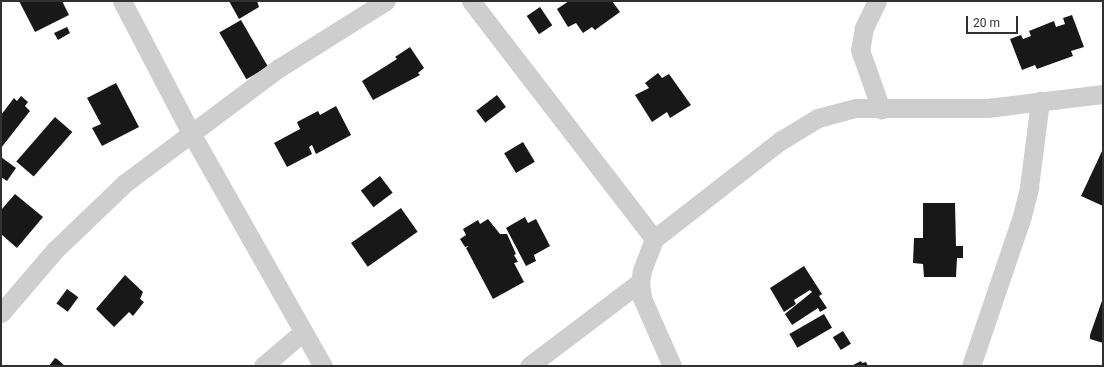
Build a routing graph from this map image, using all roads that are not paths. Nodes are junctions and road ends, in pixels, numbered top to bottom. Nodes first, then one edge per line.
1 (122, 1) edge
2 (386, 1) edge
3 (471, 1) edge
4 (877, 1) edge
5 (1103, 94) edge
6 (1040, 101) junction
7 (881, 109) junction
8 (191, 133) junction
9 (654, 239) junction
10 (640, 282) junction
11 (1, 313) edge
12 (303, 332) junction
13 (263, 366) edge
14 (323, 366) edge
15 (529, 366) edge
16 (672, 366) edge
17 (970, 366) edge

1 - 8 street
2 - 8 street
3 - 9 street
4 - 7 street
5 - 6 street
6 - 7 street
6 - 17 street
7 - 9 street
8 - 11 street
8 - 12 street
9 - 10 street
10 - 15 street
10 - 16 street
12 - 13 street
12 - 14 street

